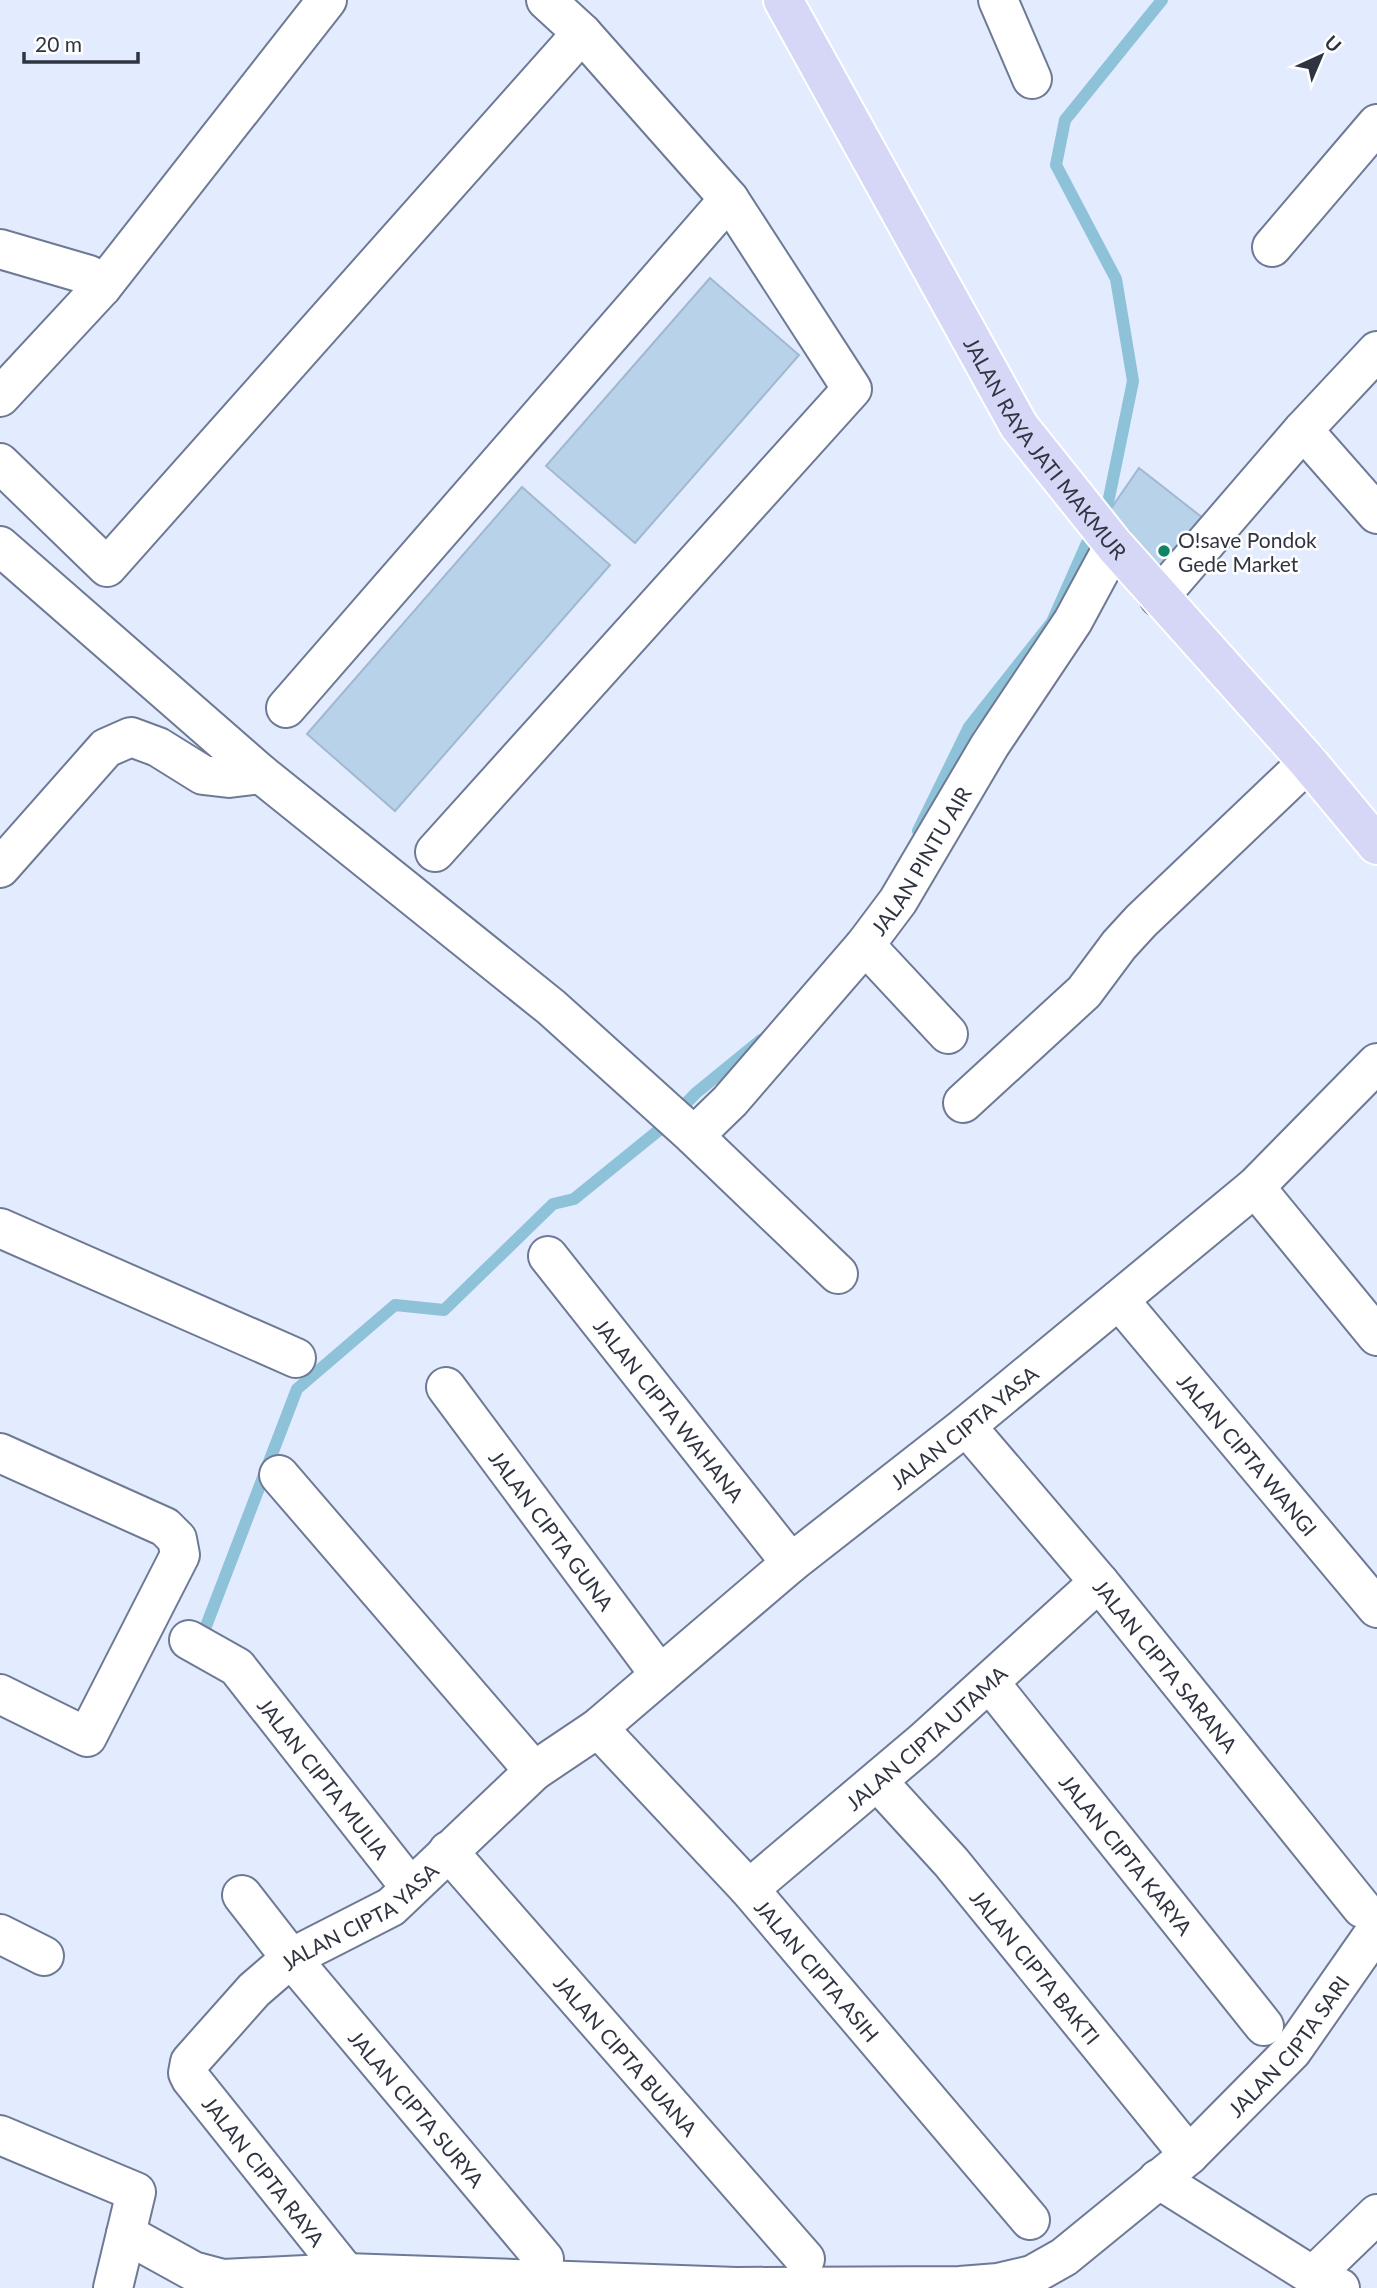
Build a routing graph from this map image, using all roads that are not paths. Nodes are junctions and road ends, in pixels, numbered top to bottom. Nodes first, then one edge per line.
1 (327, 0) edge
2 (546, 0) edge
3 (783, 0) edge
4 (998, 0) edge
5 (582, 33) junction
6 (1032, 79) dead end
7 (1377, 124) edge
8 (729, 199) junction
9 (1272, 247) dead end
10 (0, 249) edge
11 (102, 287) junction
12 (1377, 351) edge
13 (0, 397) edge
14 (1303, 430) junction
15 (0, 463) edge
16 (1377, 514) edge
17 (1114, 545) junction
18 (0, 546) edge
19 (1159, 597) junction
20 (286, 708) dead end
21 (1308, 762) junction
22 (261, 774) junction
23 (1377, 845) edge
24 (435, 852) dead end
25 (0, 868) edge
26 (864, 945) junction
27 (948, 1034) dead end
28 (1377, 1063) edge
29 (963, 1103) dead end
30 (680, 1125) junction
31 (1255, 1187) junction
32 (0, 1228) edge
33 (548, 1256) dead end
34 (838, 1274) dead end
35 (1119, 1300) junction
36 (1377, 1336) edge
37 (296, 1358) dead end
38 (446, 1387) dead end
39 (966, 1426) junction
40 (0, 1453) edge
41 (279, 1475) dead end
42 (791, 1563) junction
43 (1099, 1581) junction
44 (1377, 1608) edge
45 (189, 1640) dead end
46 (660, 1675) junction
47 (990, 1683) junction
48 (0, 1694) edge
49 (598, 1728) junction
50 (534, 1770) junction
51 (878, 1782) junction
52 (448, 1851) junction
53 (410, 1887) junction
54 (749, 1889) junction
55 (242, 1895) dead end
56 (1369, 1919) edge
57 (0, 1934) edge
58 (44, 1956) dead end
59 (291, 1958) junction
60 (1264, 2026) dead end
61 (188, 2067) joint
62 (0, 2135) edge
63 (1189, 2155) junction
64 (1158, 2179) junction
65 (1377, 2214) edge
66 (1030, 2220) dead end
67 (126, 2234) junction
68 (805, 2259) dead end
69 (346, 2273) junction
70 (556, 2276) edge
71 (1331, 2285) edge
72 (113, 2288) edge

1 - 11 street
2 - 5 street
3 - 17 main road, JALAN RAYA JATI MAKMUR
4 - 6 street
5 - 8 street
5 - 15 street
7 - 9 street
8 - 20 street
8 - 24 street
10 - 11 street
11 - 13 street
12 - 14 street
14 - 16 street
14 - 19 street
17 - 19 main road, JALAN RAYA JATI MAKMUR
17 - 26 street, JALAN PINTU AIR
18 - 22 street
19 - 21 main road, JALAN RAYA JATI MAKMUR
21 - 23 main road, JALAN RAYA JATI MAKMUR
21 - 29 street
22 - 25 street
22 - 30 street
26 - 27 street
26 - 30 street, JALAN PINTU AIR
28 - 31 street, JALAN CIPTA YASA
30 - 34 street
31 - 35 street, JALAN CIPTA YASA
31 - 36 street
32 - 37 street
33 - 42 street, JALAN CIPTA WAHANA
35 - 39 street, JALAN CIPTA YASA
35 - 44 street, JALAN CIPTA WANGI
38 - 46 street, JALAN CIPTA GUNA
39 - 42 street, JALAN CIPTA YASA
39 - 43 street, JALAN CIPTA SARANA
40 - 48 street
41 - 50 street
42 - 46 street, JALAN CIPTA YASA
43 - 47 street, JALAN CIPTA UTAMA
43 - 56 street, JALAN CIPTA SARANA
45 - 53 street, JALAN CIPTA MULIA
46 - 49 street, JALAN CIPTA YASA
47 - 51 street, JALAN CIPTA UTAMA
47 - 60 street, JALAN CIPTA KARYA
49 - 50 street, JALAN CIPTA YASA
49 - 54 street, JALAN CIPTA ASIH
50 - 52 street, JALAN CIPTA YASA
51 - 54 street, JALAN CIPTA UTAMA
51 - 63 street, JALAN CIPTA BAKTI
52 - 53 street, JALAN CIPTA YASA
52 - 68 street, JALAN CIPTA BUANA
53 - 59 street, JALAN CIPTA YASA
54 - 66 street, JALAN CIPTA ASIH
55 - 59 street, JALAN CIPTA SURYA
56 - 63 street, JALAN CIPTA SARI
57 - 58 street
59 - 61 street, JALAN CIPTA YASA
59 - 70 street, JALAN CIPTA SURYA
61 - 69 street, JALAN CIPTA RAYA
62 - 67 street
63 - 64 street, JALAN CIPTA SARI
64 - 70 street, JALAN CIPTA SARI
64 - 71 street
65 - 71 street
67 - 69 street, JALAN CIPTA SARI
67 - 72 street
69 - 70 street, JALAN CIPTA SARI

